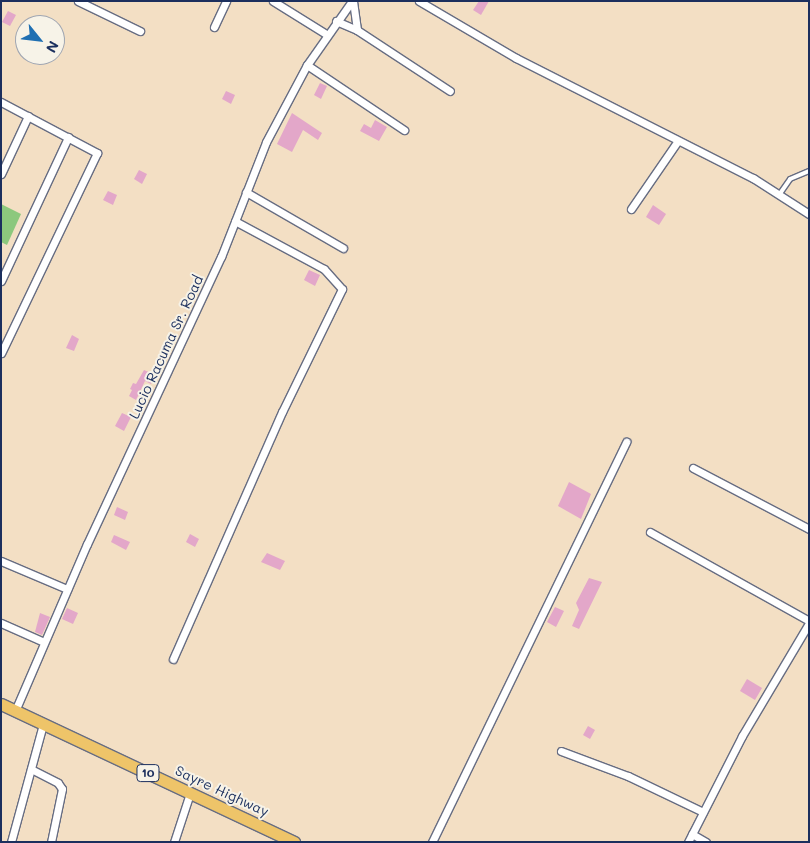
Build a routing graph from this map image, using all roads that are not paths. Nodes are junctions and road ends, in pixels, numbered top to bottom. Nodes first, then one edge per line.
1 (78, 1) edge
2 (226, 1) edge
3 (273, 1) edge
4 (352, 1) edge
5 (419, 1) edge
6 (336, 21) junction
7 (214, 27) dead end
8 (357, 30) junction
9 (140, 31) dead end
10 (326, 34) junction
11 (307, 64) junction
12 (450, 91) dead end
13 (1, 102) edge
14 (28, 116) junction
15 (404, 130) dead end
16 (68, 137) junction
17 (677, 142) junction
18 (809, 171) edge
19 (1, 174) edge
20 (246, 192) junction
21 (780, 195) junction
22 (631, 209) dead end
23 (809, 214) edge
24 (235, 221) junction
25 (343, 248) dead end
26 (1, 281) edge
27 (1, 353) edge
28 (626, 442) dead end
29 (693, 468) dead end
30 (809, 529) edge
31 (650, 532) dead end
32 (1, 560) edge
33 (67, 589) junction
34 (809, 622) edge
35 (1, 623) edge
36 (44, 642) junction
37 (173, 659) dead end
38 (1, 704) edge
39 (15, 710) junction
40 (43, 724) junction
41 (562, 751) dead end
42 (31, 769) junction
43 (190, 793) junction
44 (703, 812) junction
45 (692, 834) junction
46 (11, 842) edge
47 (51, 842) edge
48 (174, 842) edge
49 (294, 842) edge
50 (432, 842) edge
51 (688, 842) edge
52 (706, 842) edge

1 - 9 street
2 - 7 street
3 - 10 street
4 - 6 street, Lucio Racuma Sr. Road
4 - 8 street
5 - 17 street
6 - 8 street
6 - 10 street, Lucio Racuma Sr. Road
8 - 12 street
10 - 11 street, Lucio Racuma Sr. Road
11 - 15 street
11 - 20 street, Lucio Racuma Sr. Road
13 - 14 street
14 - 16 street
14 - 19 street
16 - 26 street
16 - 27 street
17 - 21 street
17 - 22 street
18 - 21 lane
20 - 24 street, Lucio Racuma Sr. Road
20 - 25 street
21 - 23 street
24 - 33 street, Lucio Racuma Sr. Road
24 - 37 street
28 - 50 street
29 - 30 street
31 - 34 street
32 - 33 street
33 - 36 street, Lucio Racuma Sr. Road
34 - 44 street
35 - 36 street
36 - 39 street, Lucio Racuma Sr. Road
38 - 39 highway, Sayre Highway / 10
39 - 40 highway, Sayre Highway / 10
40 - 42 street
40 - 43 highway, Sayre Highway / 10
41 - 44 street
42 - 46 street
42 - 47 street
43 - 48 street
43 - 49 highway, Sayre Highway / 10
44 - 45 street
45 - 51 street
45 - 52 street

